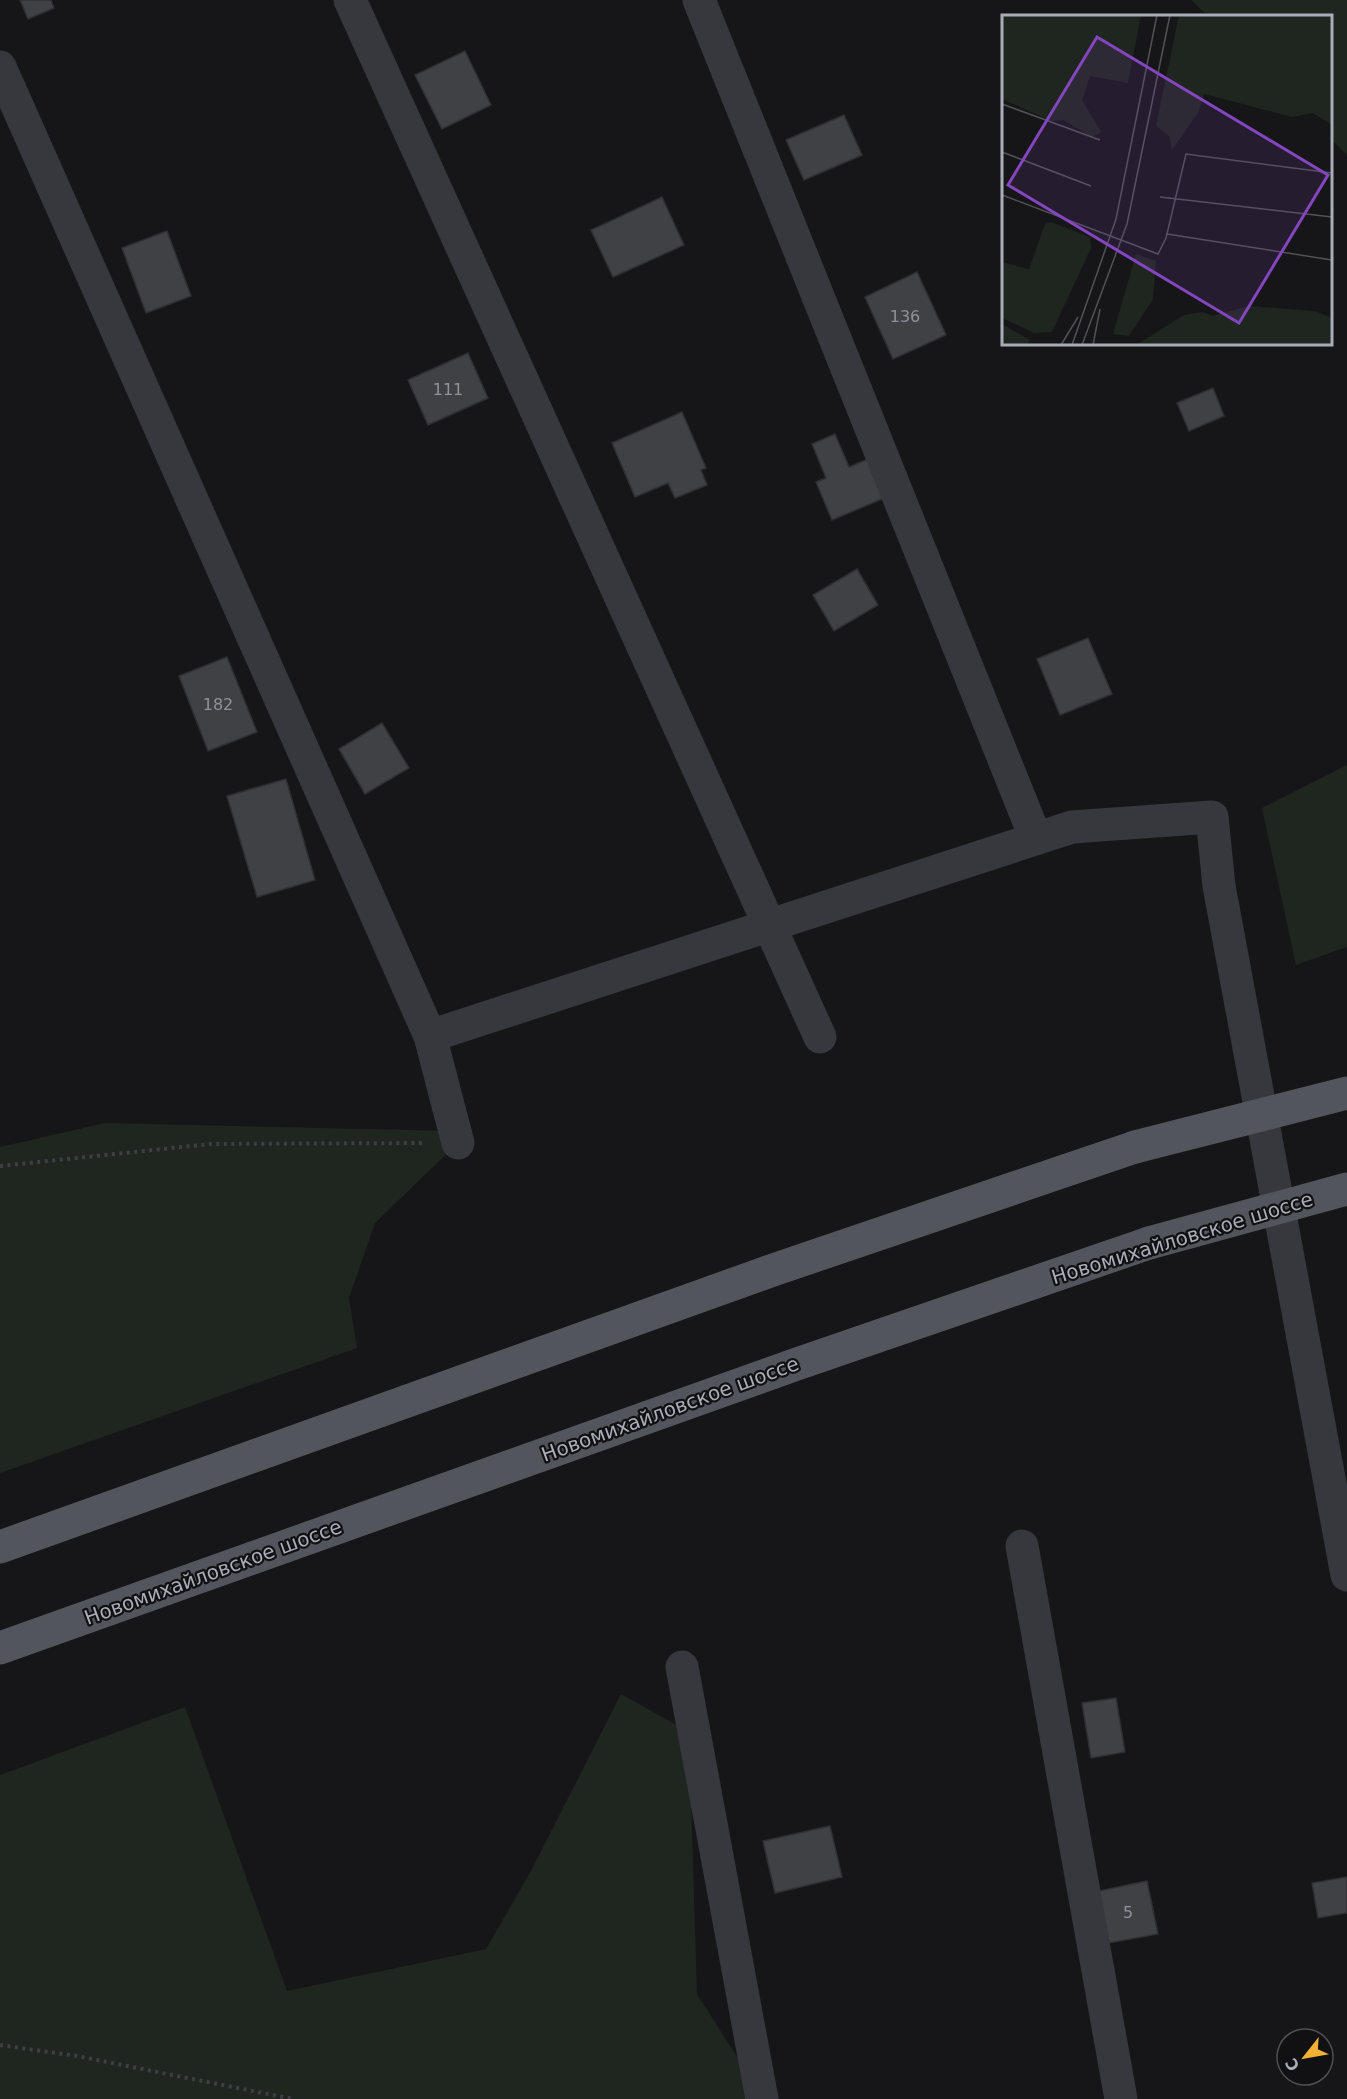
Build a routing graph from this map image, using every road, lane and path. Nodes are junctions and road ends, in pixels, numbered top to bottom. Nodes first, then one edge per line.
1 (350, 0) edge
2 (699, 0) edge
3 (0, 67) edge
4 (1036, 839) junction
5 (772, 926) junction
6 (430, 1036) junction
7 (820, 1037) dead end
8 (1347, 1093) edge
9 (458, 1143) joint
10 (0, 1166) edge
11 (1347, 1189) edge
12 (1022, 1546) dead end
13 (0, 1547) edge
14 (1347, 1575) edge
15 (0, 1648) edge
16 (682, 1667) dead end
17 (0, 2044) edge
18 (293, 2099) edge
19 (762, 2099) edge
20 (1121, 2099) edge

1 - 5 street
2 - 4 street
3 - 6 street
4 - 5 street
4 - 14 street
5 - 6 street
5 - 7 street
6 - 9 street
8 - 13 main road, bridge
9 - 10 path
11 - 15 main road, Новомихайловское шоссе, bridge
12 - 20 street
16 - 19 street
17 - 18 path

